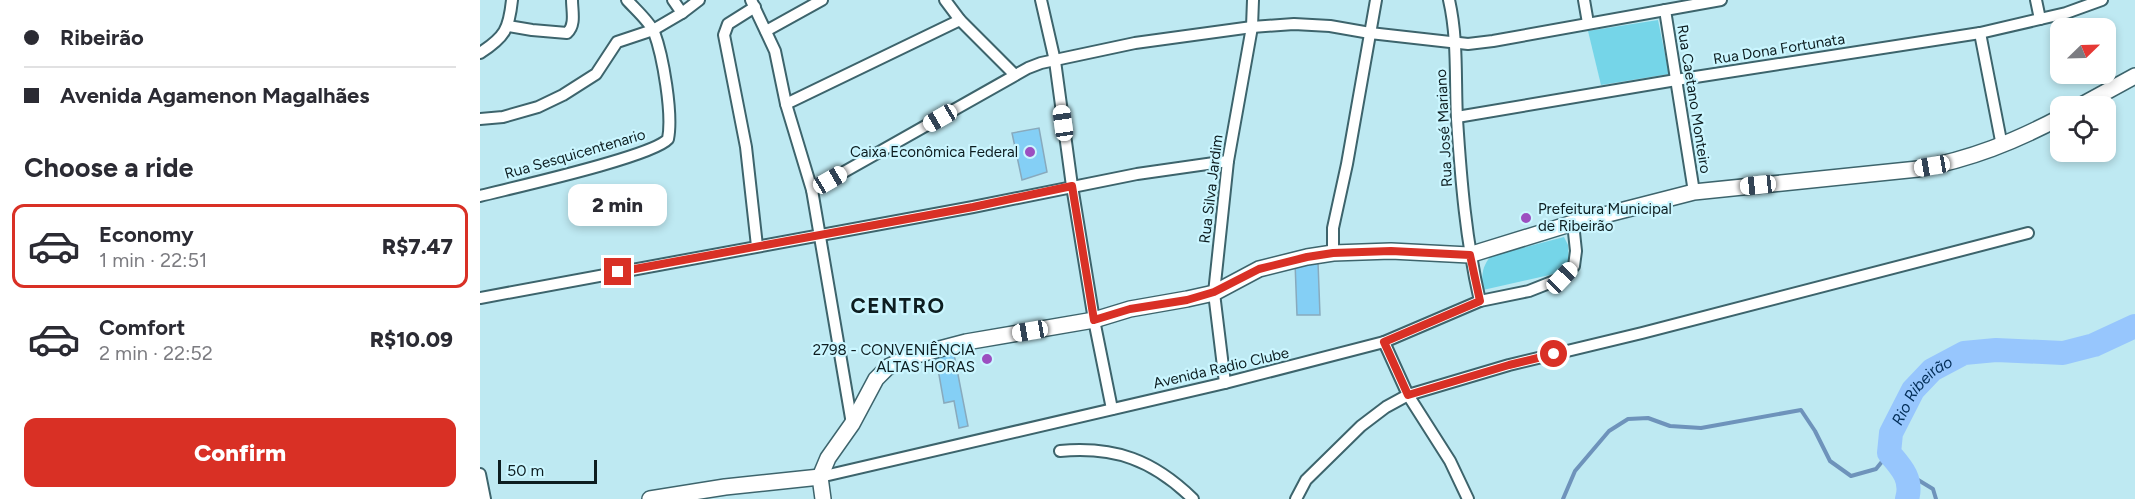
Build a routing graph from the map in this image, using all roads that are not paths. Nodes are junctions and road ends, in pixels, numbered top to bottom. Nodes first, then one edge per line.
1 (512, 0) edge
2 (572, 0) edge
3 (627, 0) edge
4 (673, 0) edge
5 (699, 0) edge
6 (822, 0) edge
7 (945, 0) edge
8 (1041, 0) edge
9 (1253, 0) edge
10 (1376, 0) edge
11 (1449, 0) edge
12 (1584, 0) edge
13 (1720, 0) edge
14 (2036, 0) edge
15 (2102, 0) edge
16 (753, 4) edge
17 (1665, 10) junction
18 (682, 14) junction
19 (2040, 19) junction
20 (960, 20) junction
21 (1588, 23) junction
22 (508, 26) junction
23 (1252, 27) junction
24 (653, 30) junction
25 (766, 31) junction
26 (1370, 33) junction
27 (1980, 33) junction
28 (1455, 41) junction
29 (480, 53) edge
30 (1055, 61) junction
31 (1015, 75) junction
32 (2135, 76) edge
33 (1676, 80) junction
34 (2098, 96) edge
35 (786, 104) junction
36 (1457, 117) junction
37 (480, 120) edge
38 (2050, 122) edge
39 (2002, 146) junction
40 (1228, 161) junction
41 (1072, 186) junction
42 (812, 190) junction
43 (1694, 192) junction
44 (480, 196) edge
45 (1573, 223) junction
46 (2028, 233) dead end
47 (819, 235) junction
48 (757, 246) junction
49 (1333, 253) junction
50 (1470, 255) junction
51 (1214, 292) junction
52 (480, 298) edge
53 (1480, 301) junction
54 (1094, 320) junction
55 (1384, 342) junction
56 (1225, 383) junction
57 (1408, 395) junction
58 (1112, 409) junction
59 (852, 424) junction
60 (1060, 451) dead end
61 (480, 474) edge
62 (820, 477) junction
63 (485, 499) edge
64 (650, 499) edge
65 (823, 499) edge
66 (1193, 499) edge
67 (1296, 499) edge
68 (1468, 499) edge

1 - 22 street
2 - 22 street
3 - 24 street
4 - 18 street
5 - 18 street
6 - 25 street
7 - 20 street
8 - 30 street
9 - 23 street, Rua Silva Jardim
10 - 26 street
11 - 28 street, Rua José Mariano
12 - 21 street
13 - 17 street
14 - 19 street
15 - 19 street, Rua Dona Fortunata
16 - 25 street
16 - 48 street
17 - 21 street
17 - 33 street, Rua Caetano Monteiro
18 - 24 street
19 - 27 street, Rua Dona Fortunata
20 - 31 street
20 - 35 street
21 - 28 street
22 - 29 street
23 - 26 street
23 - 30 street
23 - 40 street, Rua Silva Jardim
24 - 37 street
24 - 44 street, Rua Sesquicentenario
25 - 35 street
26 - 28 street
26 - 49 street
27 - 33 street, Rua Dona Fortunata
27 - 39 street
28 - 36 street, Rua José Mariano
30 - 31 street
30 - 41 street
31 - 42 street
32 - 34 street
33 - 36 street, Rua Dona Fortunata
33 - 43 street, Rua Caetano Monteiro
35 - 42 street
36 - 50 street, Rua José Mariano
38 - 39 street
39 - 43 street
40 - 41 street
40 - 51 street, Rua Silva Jardim
41 - 47 street
41 - 54 street
42 - 47 street
43 - 45 street
45 - 50 street
45 - 53 street, Avenida Radio Clube
46 - 57 street
47 - 48 street
47 - 59 street
48 - 52 street
49 - 50 street
49 - 51 street
50 - 53 street, Rua José Mariano
51 - 54 street
51 - 56 street, Rua Silva Jardim
53 - 55 street, Avenida Radio Clube
54 - 58 street
54 - 59 street
55 - 56 street, Avenida Radio Clube
55 - 57 street
56 - 58 street, Avenida Radio Clube
57 - 67 street
57 - 68 street
58 - 62 street, Avenida Radio Clube
59 - 62 street
60 - 66 street
61 - 63 street
62 - 64 street
62 - 65 street

